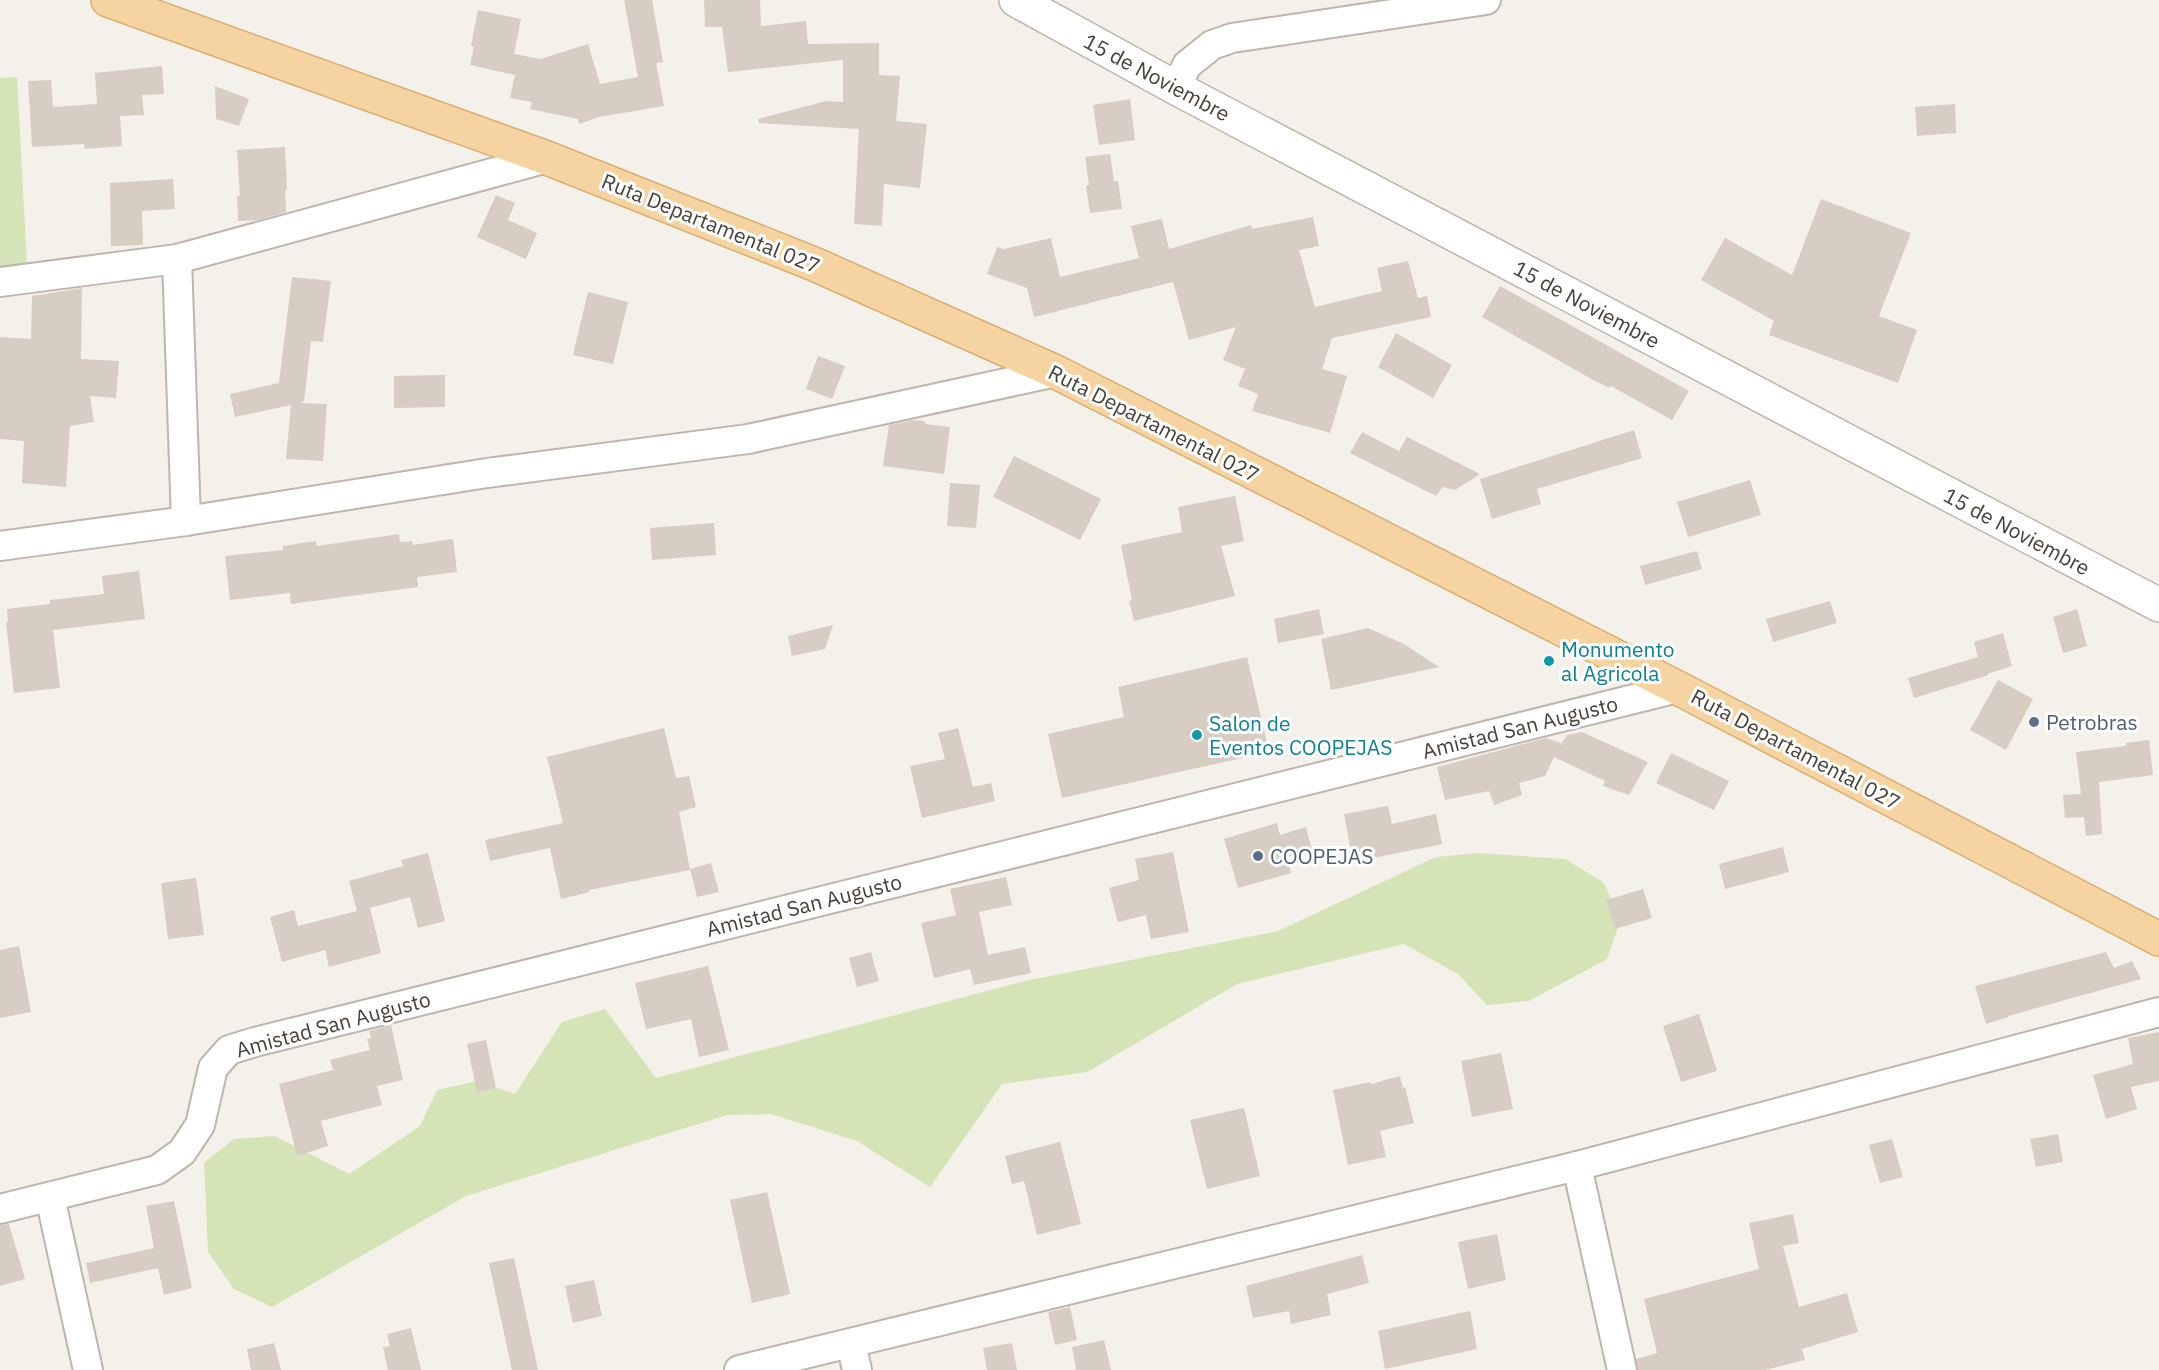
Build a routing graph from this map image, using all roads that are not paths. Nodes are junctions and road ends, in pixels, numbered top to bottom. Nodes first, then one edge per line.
1 (108, 0) edge
2 (1016, 0) edge
3 (1486, 0) edge
4 (1176, 88) junction
5 (547, 158) junction
6 (177, 259) junction
7 (0, 282) edge
8 (1056, 372) junction
9 (186, 521) junction
10 (0, 546) edge
11 (2159, 605) edge
12 (1678, 688) junction
13 (2159, 939) edge
14 (2159, 1012) edge
15 (1576, 1166) junction
16 (50, 1197) junction
17 (0, 1209) edge
18 (854, 1357) edge
19 (88, 1370) edge
20 (739, 1370) edge
21 (1622, 1370) edge

1 - 5 main road, Ruta Departamental 027
2 - 4 street, 15 de Noviembre
3 - 4 street
4 - 11 street, 15 de Noviembre
5 - 6 street
5 - 8 main road, Ruta Departamental 027
6 - 7 street
6 - 9 street
8 - 9 street
8 - 12 main road, Ruta Departamental 027
9 - 10 street
12 - 13 main road, Ruta Departamental 027
12 - 16 street, Amistad San Augusto
14 - 15 street
15 - 18 street
15 - 21 street
16 - 17 street, Amistad San Augusto
16 - 19 street
18 - 20 street

